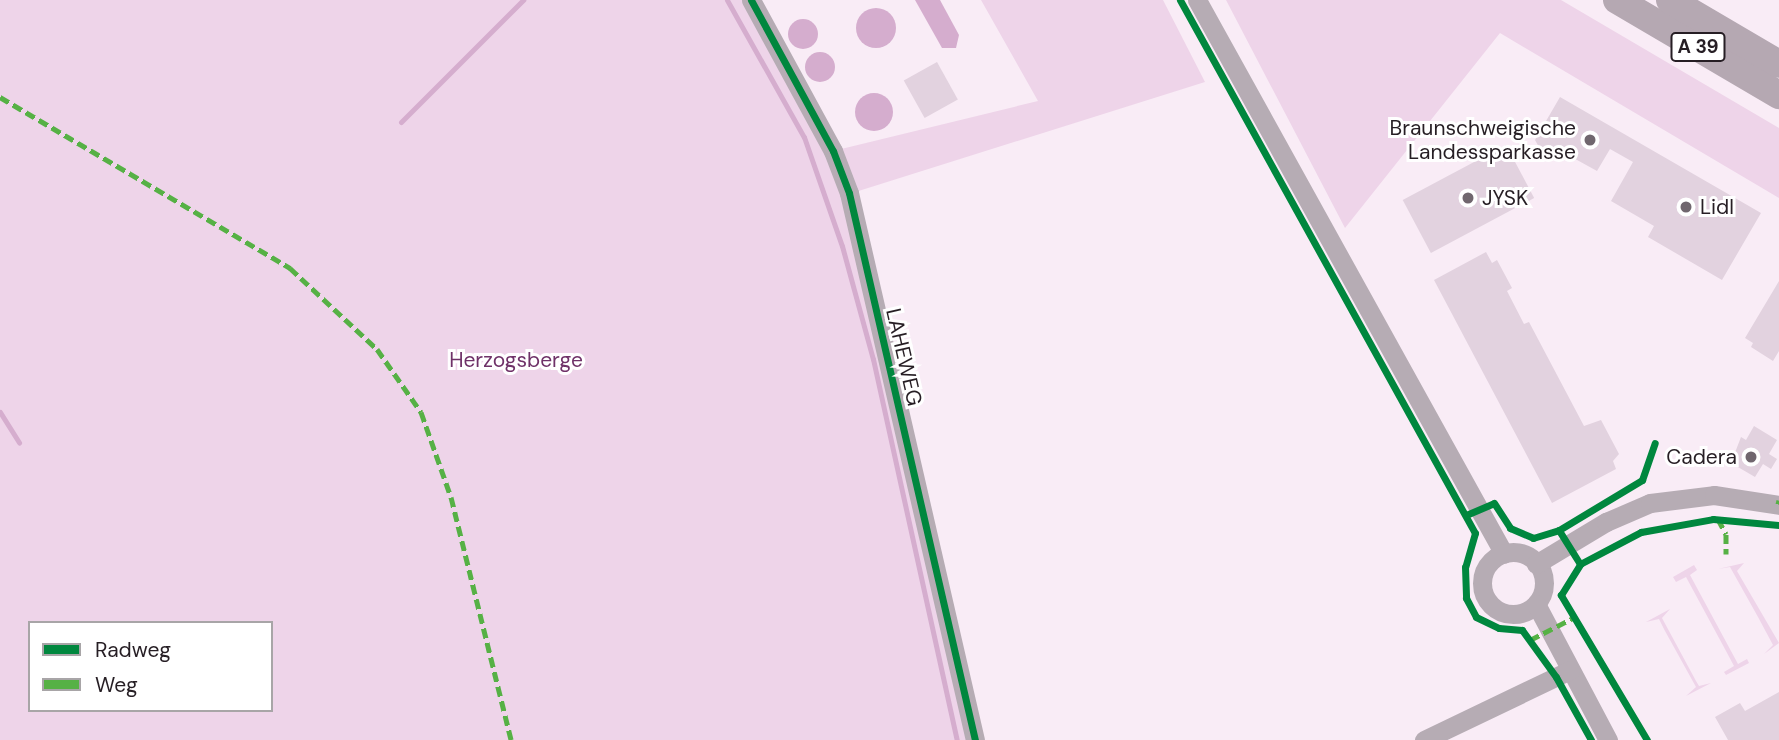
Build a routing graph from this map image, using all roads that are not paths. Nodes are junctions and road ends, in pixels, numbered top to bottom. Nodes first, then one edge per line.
1 (751, 0) edge
2 (1197, 0) edge
3 (1617, 0) edge
4 (1670, 0) edge
5 (1779, 64) edge
6 (1779, 95) edge
7 (1779, 505) edge
8 (1504, 554) junction
9 (1536, 564) junction
10 (1536, 604) junction
11 (1570, 670) junction
12 (975, 740) edge
13 (1424, 740) edge
14 (1608, 740) edge

1 - 12 street, LAHEWEG
2 - 8 street
3 - 6 highway, A 39
4 - 5 highway, A 39
7 - 9 street
8 - 9 street
8 - 10 street
9 - 10 street
10 - 11 street
11 - 13 street
11 - 14 street

